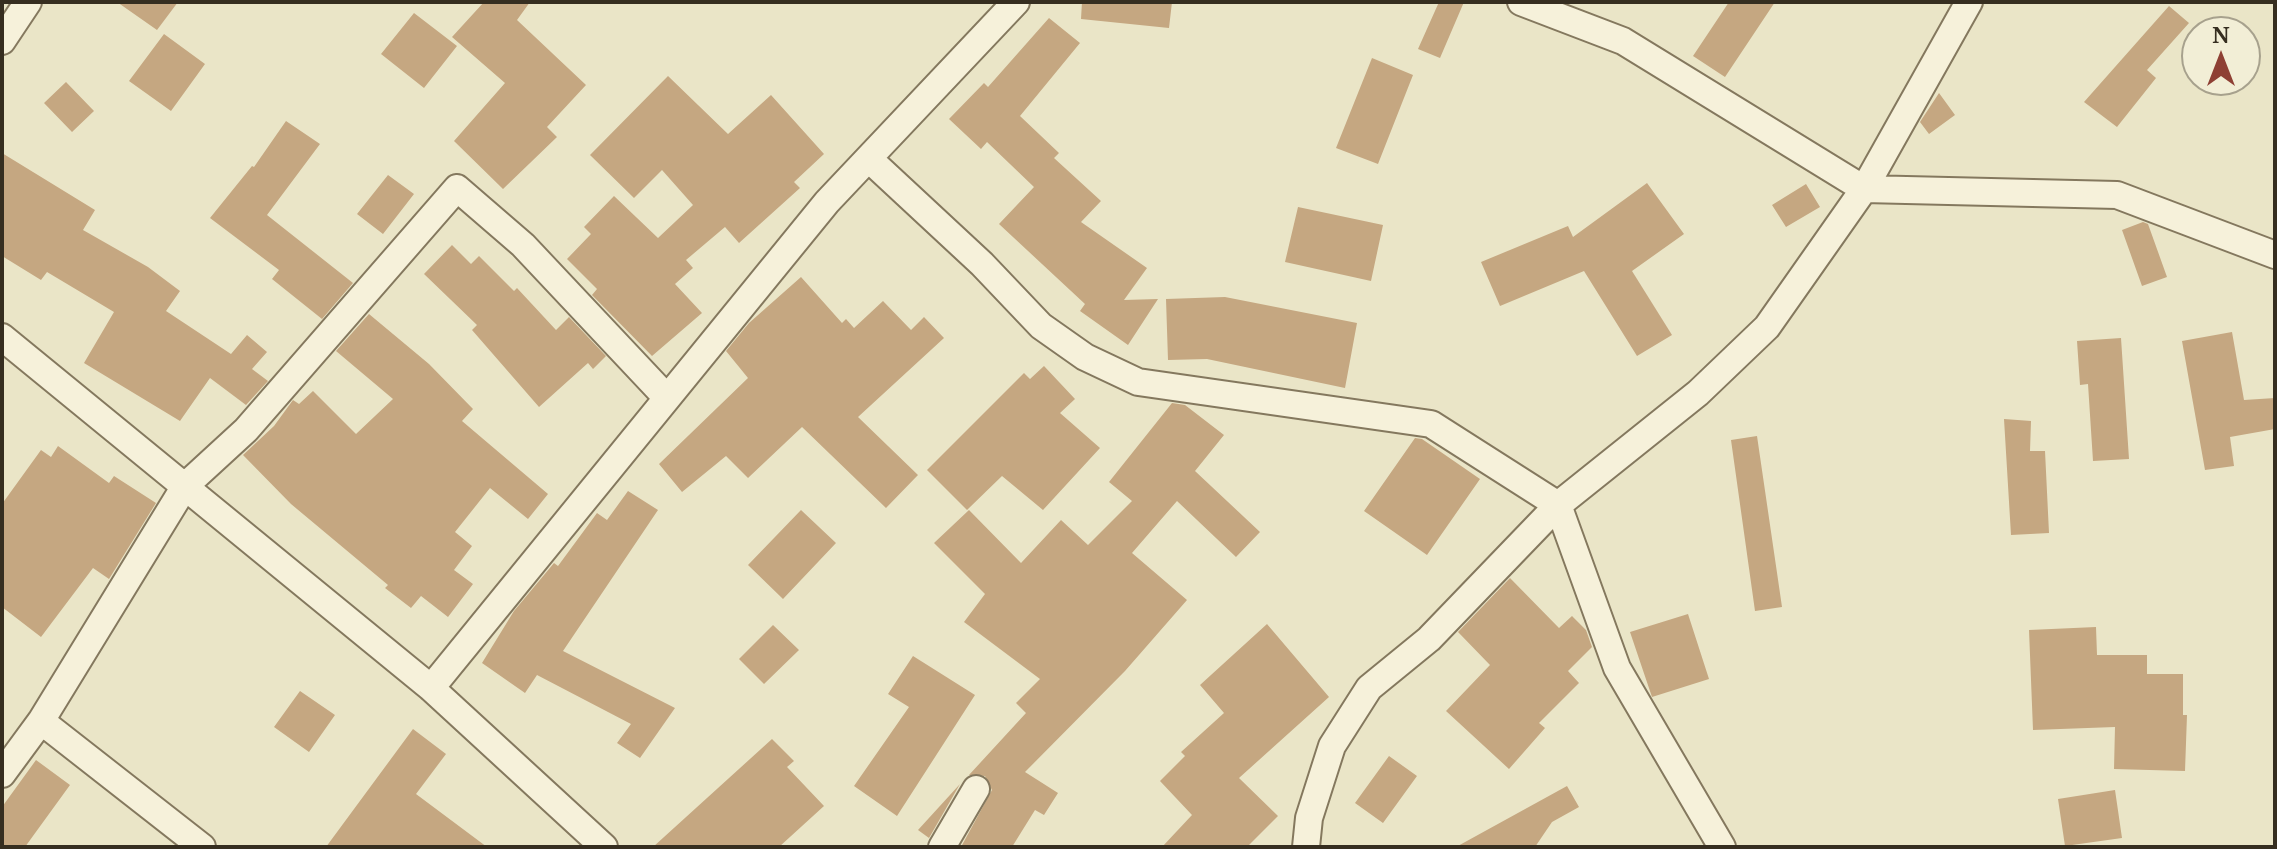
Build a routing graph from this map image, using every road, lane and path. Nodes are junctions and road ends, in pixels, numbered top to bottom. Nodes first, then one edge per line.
1 (28, 2) edge
2 (1016, 2) edge
3 (1521, 2) edge
4 (1969, 2) edge
5 (2, 41) edge
6 (869, 159) junction
7 (1864, 189) junction
8 (2275, 255) edge
9 (2, 337) edge
10 (667, 398) junction
11 (185, 486) junction
12 (1558, 505) junction
13 (431, 688) junction
14 (41, 721) junction
15 (2, 774) edge
16 (976, 789) dead end
17 (577, 838) edge
18 (202, 847) edge
19 (604, 847) edge
20 (942, 847) edge
21 (1306, 847) edge
22 (1722, 847) edge

1 - 5 street
2 - 6 street
3 - 7 street
4 - 7 street
6 - 10 street
6 - 12 street
7 - 8 street
7 - 12 street
9 - 11 street
10 - 11 street
10 - 13 street
11 - 13 street
11 - 14 street
12 - 21 street
12 - 22 street
13 - 17 street
14 - 15 street
14 - 18 street
16 - 20 street
17 - 19 street

